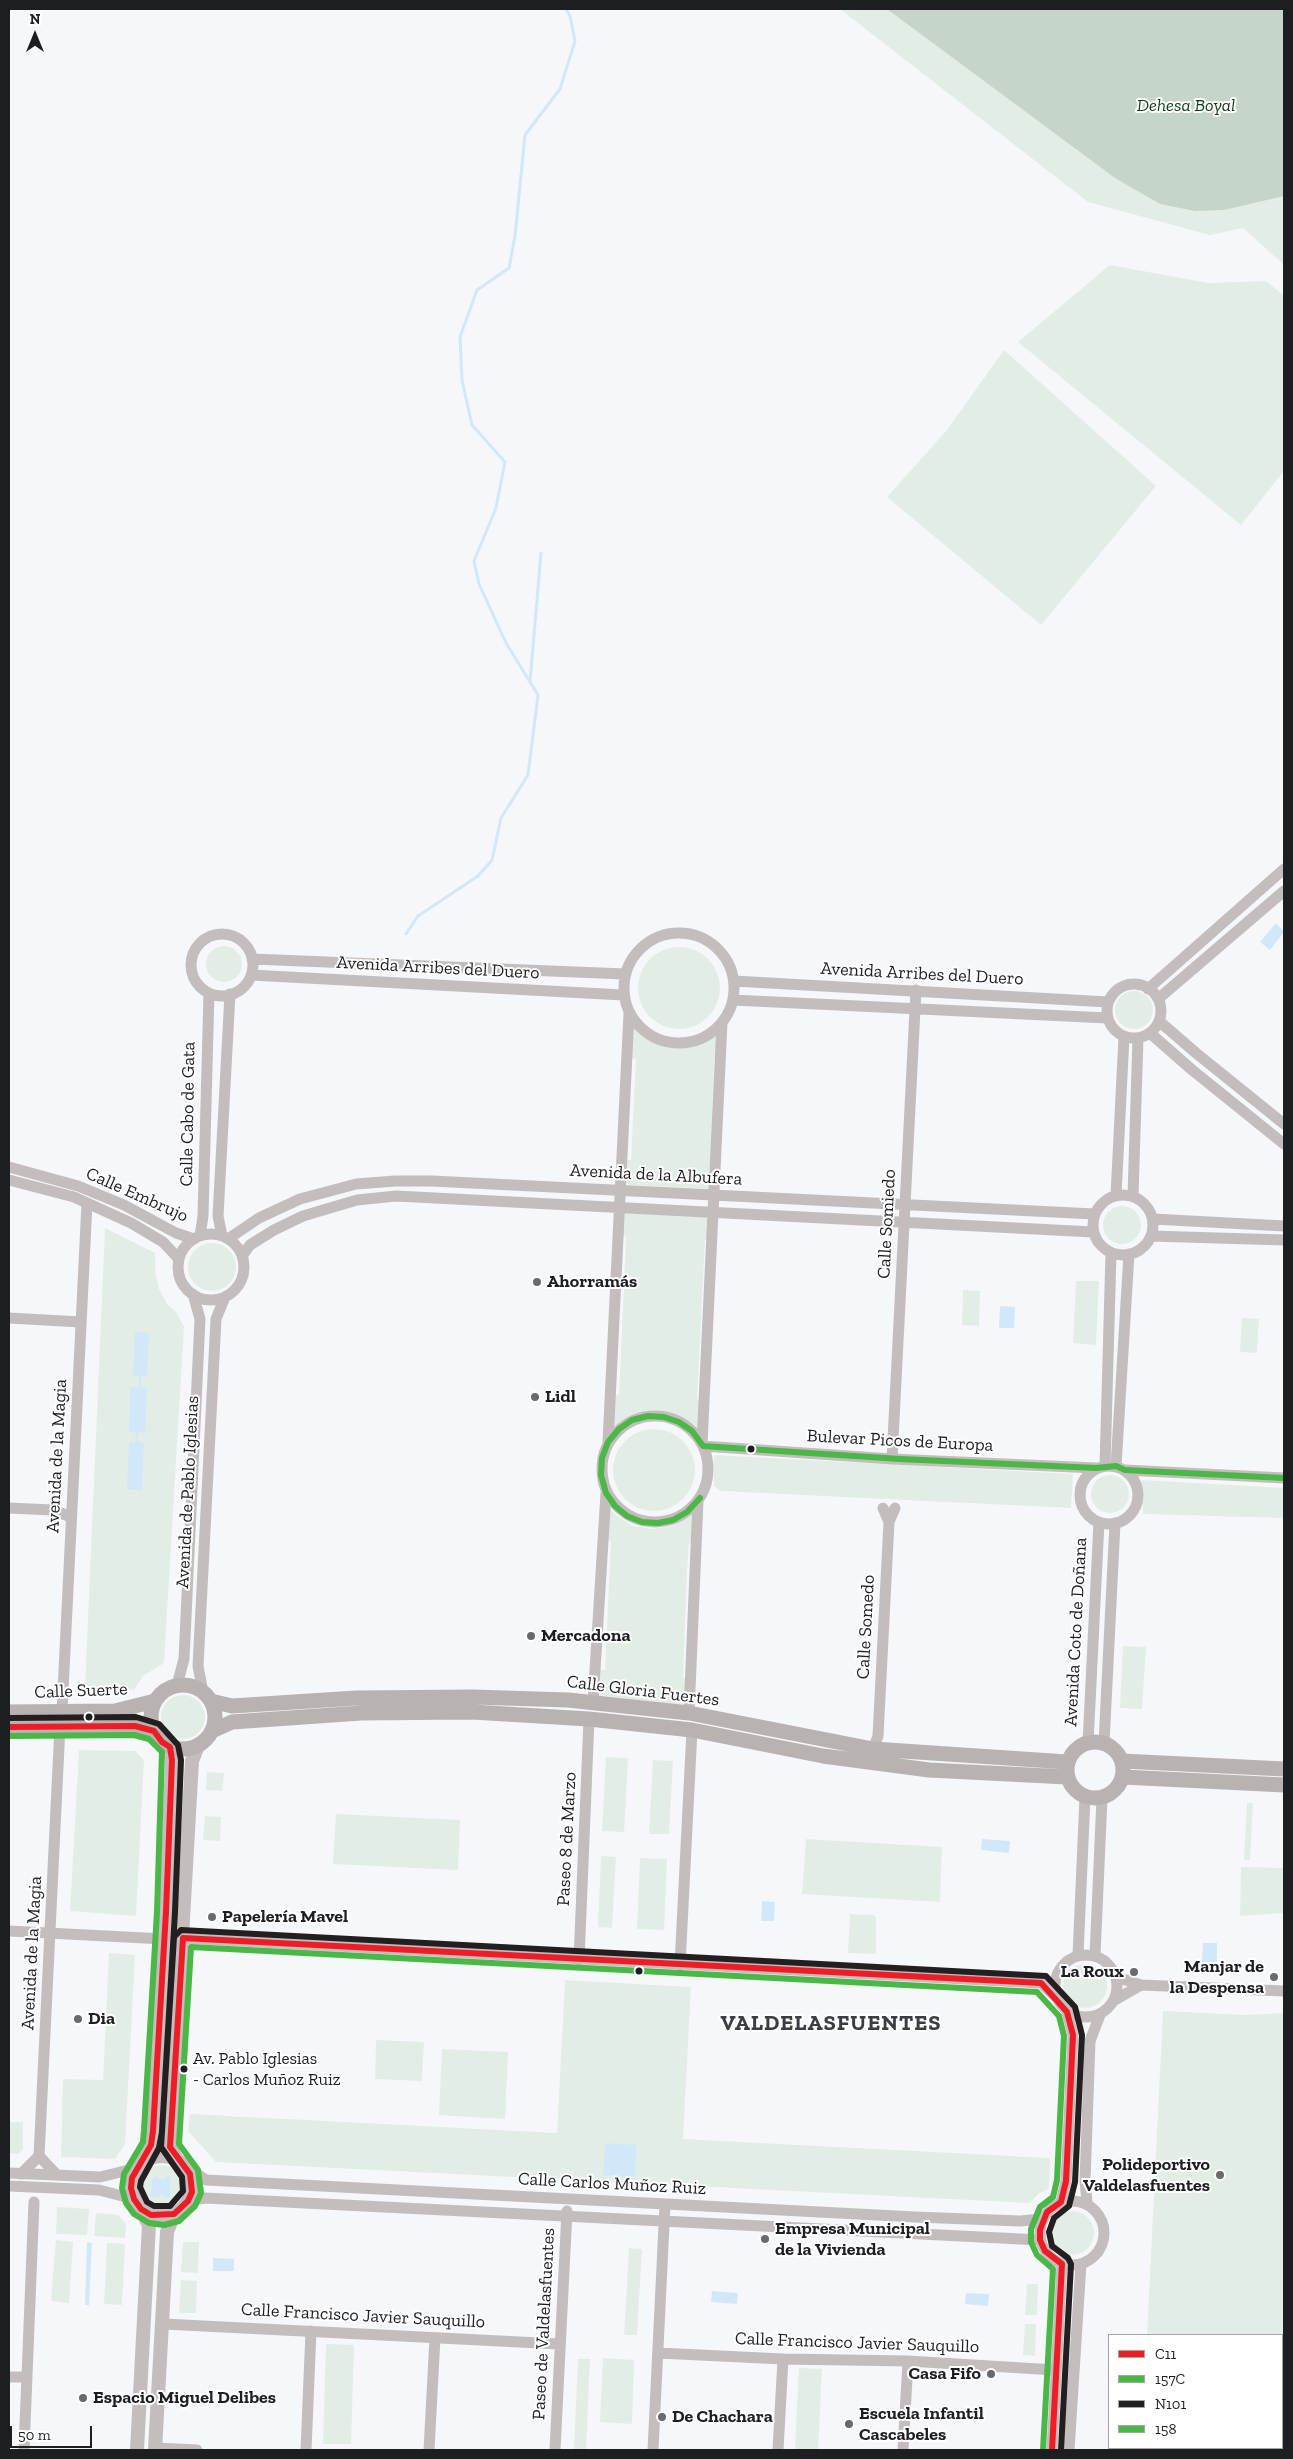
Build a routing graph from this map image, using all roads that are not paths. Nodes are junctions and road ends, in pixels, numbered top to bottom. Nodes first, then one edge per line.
1 (1284, 869) edge
2 (1284, 891) edge
3 (252, 959) junction
4 (625, 974) junction
5 (251, 975) junction
6 (734, 981) junction
7 (1148, 989) junction
8 (916, 990) junction
9 (208, 992) junction
10 (230, 994) junction
11 (624, 995) junction
12 (1158, 999) junction
13 (733, 1000) junction
14 (1108, 1002) junction
15 (916, 1008) junction
16 (629, 1013) junction
17 (1107, 1018) junction
18 (1159, 1021) junction
19 (722, 1023) junction
20 (1150, 1033) junction
21 (1124, 1036) junction
22 (1138, 1038) junction
23 (1284, 1124) edge
24 (1284, 1144) edge
25 (9, 1167) edge
26 (9, 1180) edge
27 (620, 1191) junction
28 (1116, 1195) junction
29 (714, 1196) junction
30 (1133, 1196) junction
31 (87, 1203) junction
32 (905, 1205) junction
33 (620, 1208) junction
34 (714, 1212) junction
35 (1094, 1214) junction
36 (1153, 1219) junction
37 (904, 1222) junction
38 (1284, 1226) edge
39 (1094, 1232) junction
40 (1151, 1236) junction
41 (197, 1237) junction
42 (225, 1237) junction
43 (1284, 1240) edge
44 (1111, 1253) junction
45 (1129, 1254) junction
46 (242, 1256) junction
47 (179, 1259) junction
48 (192, 1294) junction
49 (225, 1297) junction
50 (9, 1318) edge
51 (81, 1322) junction
52 (608, 1442) junction
53 (703, 1445) junction
54 (892, 1459) junction
55 (1100, 1467) junction
56 (1121, 1468) junction
57 (1284, 1478) edge
58 (606, 1493) junction
59 (698, 1500) junction
60 (9, 1508) edge
61 (883, 1508) dead end
62 (895, 1508) dead end
63 (71, 1517) junction
64 (889, 1522) junction
65 (1099, 1522) junction
66 (1115, 1523) junction
67 (176, 1686) junction
68 (207, 1696) junction
69 (155, 1701) junction
70 (593, 1702) junction
71 (62, 1711) junction
72 (9, 1712) edge
73 (689, 1713) junction
74 (589, 1719) junction
75 (60, 1726) junction
76 (9, 1727) edge
77 (692, 1730) junction
78 (212, 1731) junction
79 (154, 1732) junction
80 (1088, 1742) junction
81 (1104, 1743) junction
82 (879, 1745) junction
83 (198, 1746) junction
84 (170, 1747) junction
85 (1122, 1761) junction
86 (1284, 1769) edge
87 (1067, 1770) junction
88 (1123, 1777) junction
89 (1284, 1785) edge
90 (1085, 1797) junction
91 (1102, 1798) junction
92 (9, 1931) edge
93 (50, 1933) junction
94 (183, 1938) junction
95 (164, 1939) junction
96 (1078, 1955) junction
97 (1095, 1956) junction
98 (579, 1960) junction
99 (680, 1965) junction
100 (1059, 1969) junction
101 (1117, 1977) junction
102 (1041, 1984) junction
103 (1141, 1985) junction
104 (1284, 1991) edge
105 (1057, 1998) junction
106 (1115, 2000) junction
107 (1067, 2012) junction
108 (1100, 2015) junction
109 (39, 2156) junction
110 (181, 2163) junction
111 (140, 2165) junction
112 (9, 2173) edge
113 (21, 2174) junction
114 (57, 2175) junction
115 (9, 2186) edge
116 (22, 2187) junction
117 (52, 2188) junction
118 (567, 2199) junction
119 (188, 2201) junction
120 (34, 2202) junction
121 (1061, 2202) junction
122 (1087, 2202) junction
123 (138, 2204) junction
124 (665, 2205) junction
125 (174, 2214) junction
126 (567, 2217) junction
127 (1042, 2219) junction
128 (665, 2222) junction
129 (1040, 2240) junction
130 (1062, 2264) junction
131 (1081, 2264) junction
132 (164, 2324) junction
133 (311, 2331) junction
134 (435, 2338) junction
135 (560, 2344) junction
136 (658, 2353) junction
137 (783, 2359) junction
138 (908, 2362) junction
139 (1055, 2370) junction
140 (9, 2377) edge
141 (27, 2377) junction
142 (155, 2449) edge
143 (24, 2450) edge
144 (137, 2450) edge
145 (197, 2450) edge
146 (306, 2450) edge
147 (429, 2450) edge
148 (555, 2450) edge
149 (653, 2450) edge
150 (778, 2450) edge
151 (903, 2450) edge
152 (1052, 2450) edge
153 (1069, 2450) edge

1 - 7 street
2 - 12 street
3 - 4 street, Avenida Arribes del Duero
3 - 5 street
3 - 9 street
4 - 6 street
4 - 11 street
5 - 10 street
5 - 11 street, Avenida Arribes del Duero
6 - 8 street, Avenida Arribes del Duero
6 - 13 street
7 - 12 street
7 - 14 street
8 - 14 street, Avenida Arribes del Duero
8 - 15 street, Calle Somiedo
9 - 10 street
9 - 41 street, Calle Cabo de Gata
10 - 42 street, Calle Cabo de Gata
11 - 16 street
12 - 18 street
13 - 15 street, Avenida Arribes del Duero
13 - 19 street
14 - 17 street
15 - 17 street, Avenida Arribes del Duero
15 - 32 street, Calle Somiedo
16 - 19 street
16 - 27 street
17 - 21 street
18 - 20 street
18 - 23 street
19 - 29 street
20 - 22 street
20 - 24 street
21 - 22 street
21 - 28 street
22 - 30 street
25 - 41 street, Calle Embrujo
26 - 31 street, Calle Embrujo
27 - 29 street, Avenida de la Albufera
27 - 33 street
27 - 42 street, Avenida de la Albufera
28 - 30 street
28 - 35 street
29 - 32 street, Avenida de la Albufera
29 - 34 street
30 - 36 street
31 - 47 street, Calle Embrujo
31 - 51 street, Avenida de la Magia
32 - 35 street, Avenida de la Albufera
32 - 37 street, Calle Somiedo
33 - 34 street, Avenida de la Albufera
33 - 46 street, Avenida de la Albufera
33 - 52 street
34 - 37 street, Avenida de la Albufera
34 - 53 street
35 - 39 street
36 - 38 street
36 - 40 street
37 - 39 street, Avenida de la Albufera
37 - 54 street, Calle Somiedo
39 - 44 street
40 - 43 street
40 - 45 street
41 - 42 street
41 - 47 street
42 - 46 street
44 - 45 street
44 - 55 street
45 - 56 street
46 - 49 street
47 - 48 street
48 - 49 street
48 - 67 street, Avenida de Pablo Iglesias
49 - 68 street, Avenida de Pablo Iglesias
50 - 51 street
51 - 63 street, Avenida de la Magia
52 - 53 street
52 - 58 street
53 - 54 street, Bulevar Picos de Europa
53 - 59 street
54 - 55 street, Bulevar Picos de Europa
55 - 56 street
55 - 65 street
56 - 57 street
56 - 66 street
58 - 59 street
58 - 70 street
59 - 73 street
60 - 63 street
61 - 64 street
62 - 64 street, Calle Somedo
63 - 71 street, Avenida de la Magia
64 - 82 street, Calle Somedo
65 - 66 street
65 - 80 street, Avenida Coto de Doñana
66 - 81 street, Avenida Coto de Doñana
67 - 68 main road
67 - 69 main road
68 - 70 main road, Calle Gloria Fuertes
68 - 78 main road
69 - 71 main road, Calle Suerte
69 - 79 main road
70 - 73 main road, Calle Gloria Fuertes
71 - 72 main road, Calle Suerte
73 - 82 main road, Calle Gloria Fuertes
74 - 77 main road, Calle Gloria Fuertes
74 - 78 main road, Calle Gloria Fuertes
74 - 98 street, Paseo 8 de Marzo
75 - 76 main road, Calle Suerte
75 - 79 main road, Calle Suerte
75 - 93 street, Avenida de la Magia
77 - 87 main road, Calle Gloria Fuertes
77 - 99 street
78 - 83 main road
79 - 84 main road
80 - 81 main road
80 - 87 main road
81 - 85 main road
82 - 87 main road, Calle Gloria Fuertes
83 - 84 main road
83 - 94 street
84 - 95 street
85 - 86 main road
85 - 88 main road
87 - 90 main road
88 - 89 main road
88 - 91 main road
90 - 91 main road
90 - 96 street
91 - 97 street
92 - 93 street
93 - 95 street
93 - 109 street, Avenida de la Magia
94 - 98 street
94 - 110 street
95 - 111 street
96 - 97 street
96 - 100 street
97 - 101 street
98 - 99 street
99 - 102 street
100 - 102 street
100 - 105 street
101 - 103 street
101 - 106 street
102 - 105 street
103 - 104 street
103 - 106 street
105 - 107 street
106 - 108 street
107 - 108 street
107 - 121 street
108 - 122 street
109 - 113 street
109 - 114 street
110 - 111 street
110 - 118 street, Calle Carlos Muñoz Ruiz
110 - 119 street
111 - 114 street
111 - 123 street
112 - 113 street
113 - 114 street
115 - 116 street
116 - 117 street
116 - 120 street
117 - 120 street
117 - 123 street
118 - 124 street, Calle Carlos Muñoz Ruiz
118 - 126 street, Paseo de Valdelasfuentes
119 - 125 street
119 - 126 street, Calle Carlos Muñoz Ruiz
120 - 141 street
121 - 122 street
121 - 127 street
122 - 131 street
123 - 125 street
123 - 144 street
124 - 127 street, Calle Carlos Muñoz Ruiz
124 - 128 street
125 - 132 street
126 - 128 street, Calle Carlos Muñoz Ruiz
126 - 135 street, Paseo de Valdelasfuentes
127 - 129 street
128 - 129 street, Calle Carlos Muñoz Ruiz
128 - 136 street
129 - 130 street
130 - 131 street
130 - 139 street
131 - 153 street
132 - 133 street, Calle Francisco Javier Sauquillo
132 - 142 street
133 - 134 street, Calle Francisco Javier Sauquillo
133 - 146 street
134 - 135 street, Calle Francisco Javier Sauquillo
134 - 147 street
135 - 148 street, Paseo de Valdelasfuentes
136 - 137 street, Calle Francisco Javier Sauquillo
136 - 149 street
137 - 138 street, Calle Francisco Javier Sauquillo
137 - 150 street
138 - 139 street, Calle Francisco Javier Sauquillo
138 - 151 street
139 - 152 street
140 - 141 street
141 - 143 street
142 - 145 street

